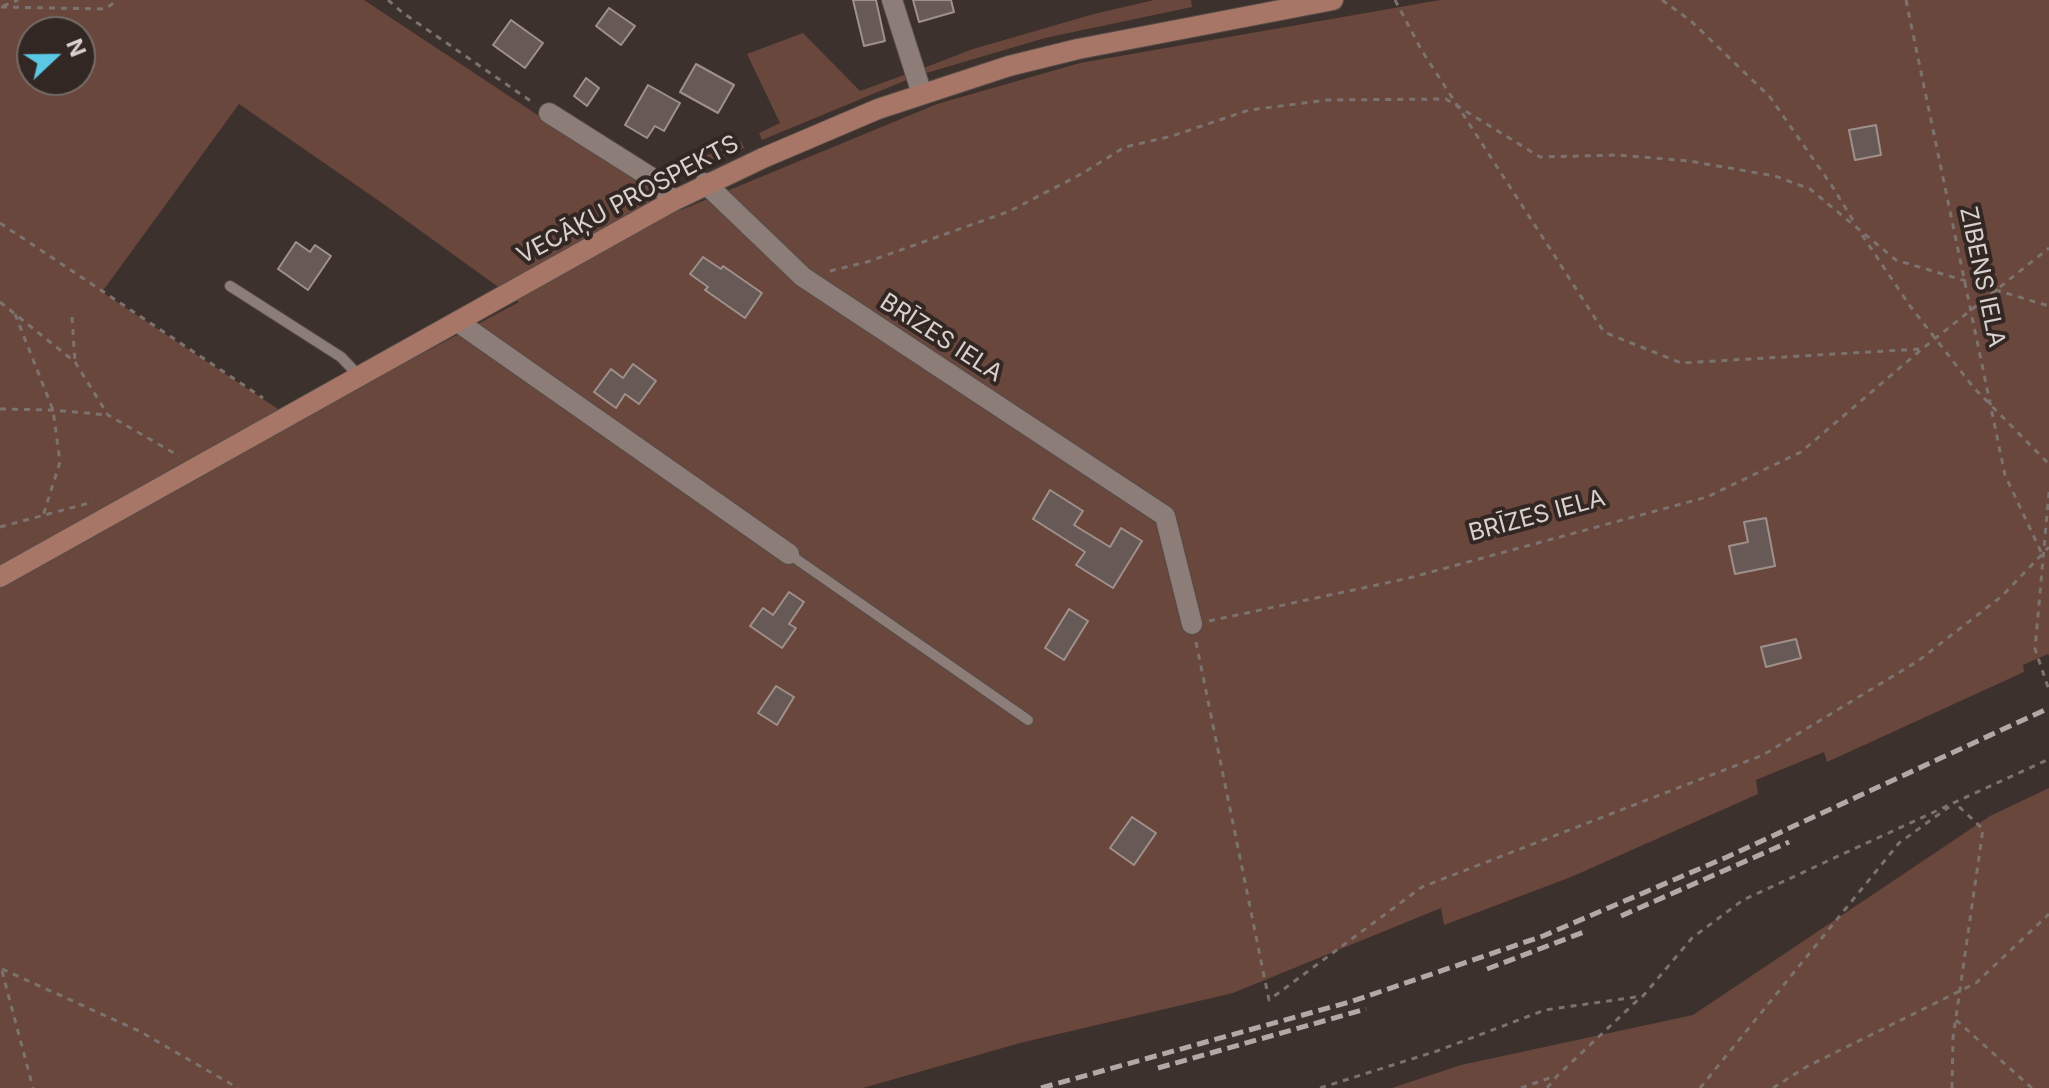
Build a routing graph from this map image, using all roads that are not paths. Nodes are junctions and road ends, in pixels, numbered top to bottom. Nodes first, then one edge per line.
1 (892, 0) edge
2 (1333, 0) edge
3 (922, 94) junction
4 (549, 113) road end
5 (705, 183) junction
6 (673, 201) junction
7 (230, 286) dead end
8 (458, 322) junction
9 (360, 377) junction
10 (789, 554) joint
11 (0, 577) edge
12 (1192, 624) road end
13 (1028, 720) dead end

1 - 3 street
2 - 3 main road, VECĀĶU PROSPEKTS
3 - 5 main road, VECĀĶU PROSPEKTS
4 - 6 street
5 - 6 main road, VECĀĶU PROSPEKTS
5 - 12 street, BRĪZES IELA
6 - 8 main road, VECĀĶU PROSPEKTS
7 - 9 lane
8 - 9 main road, VECĀĶU PROSPEKTS
8 - 10 street
9 - 11 main road, VECĀĶU PROSPEKTS
10 - 13 lane

